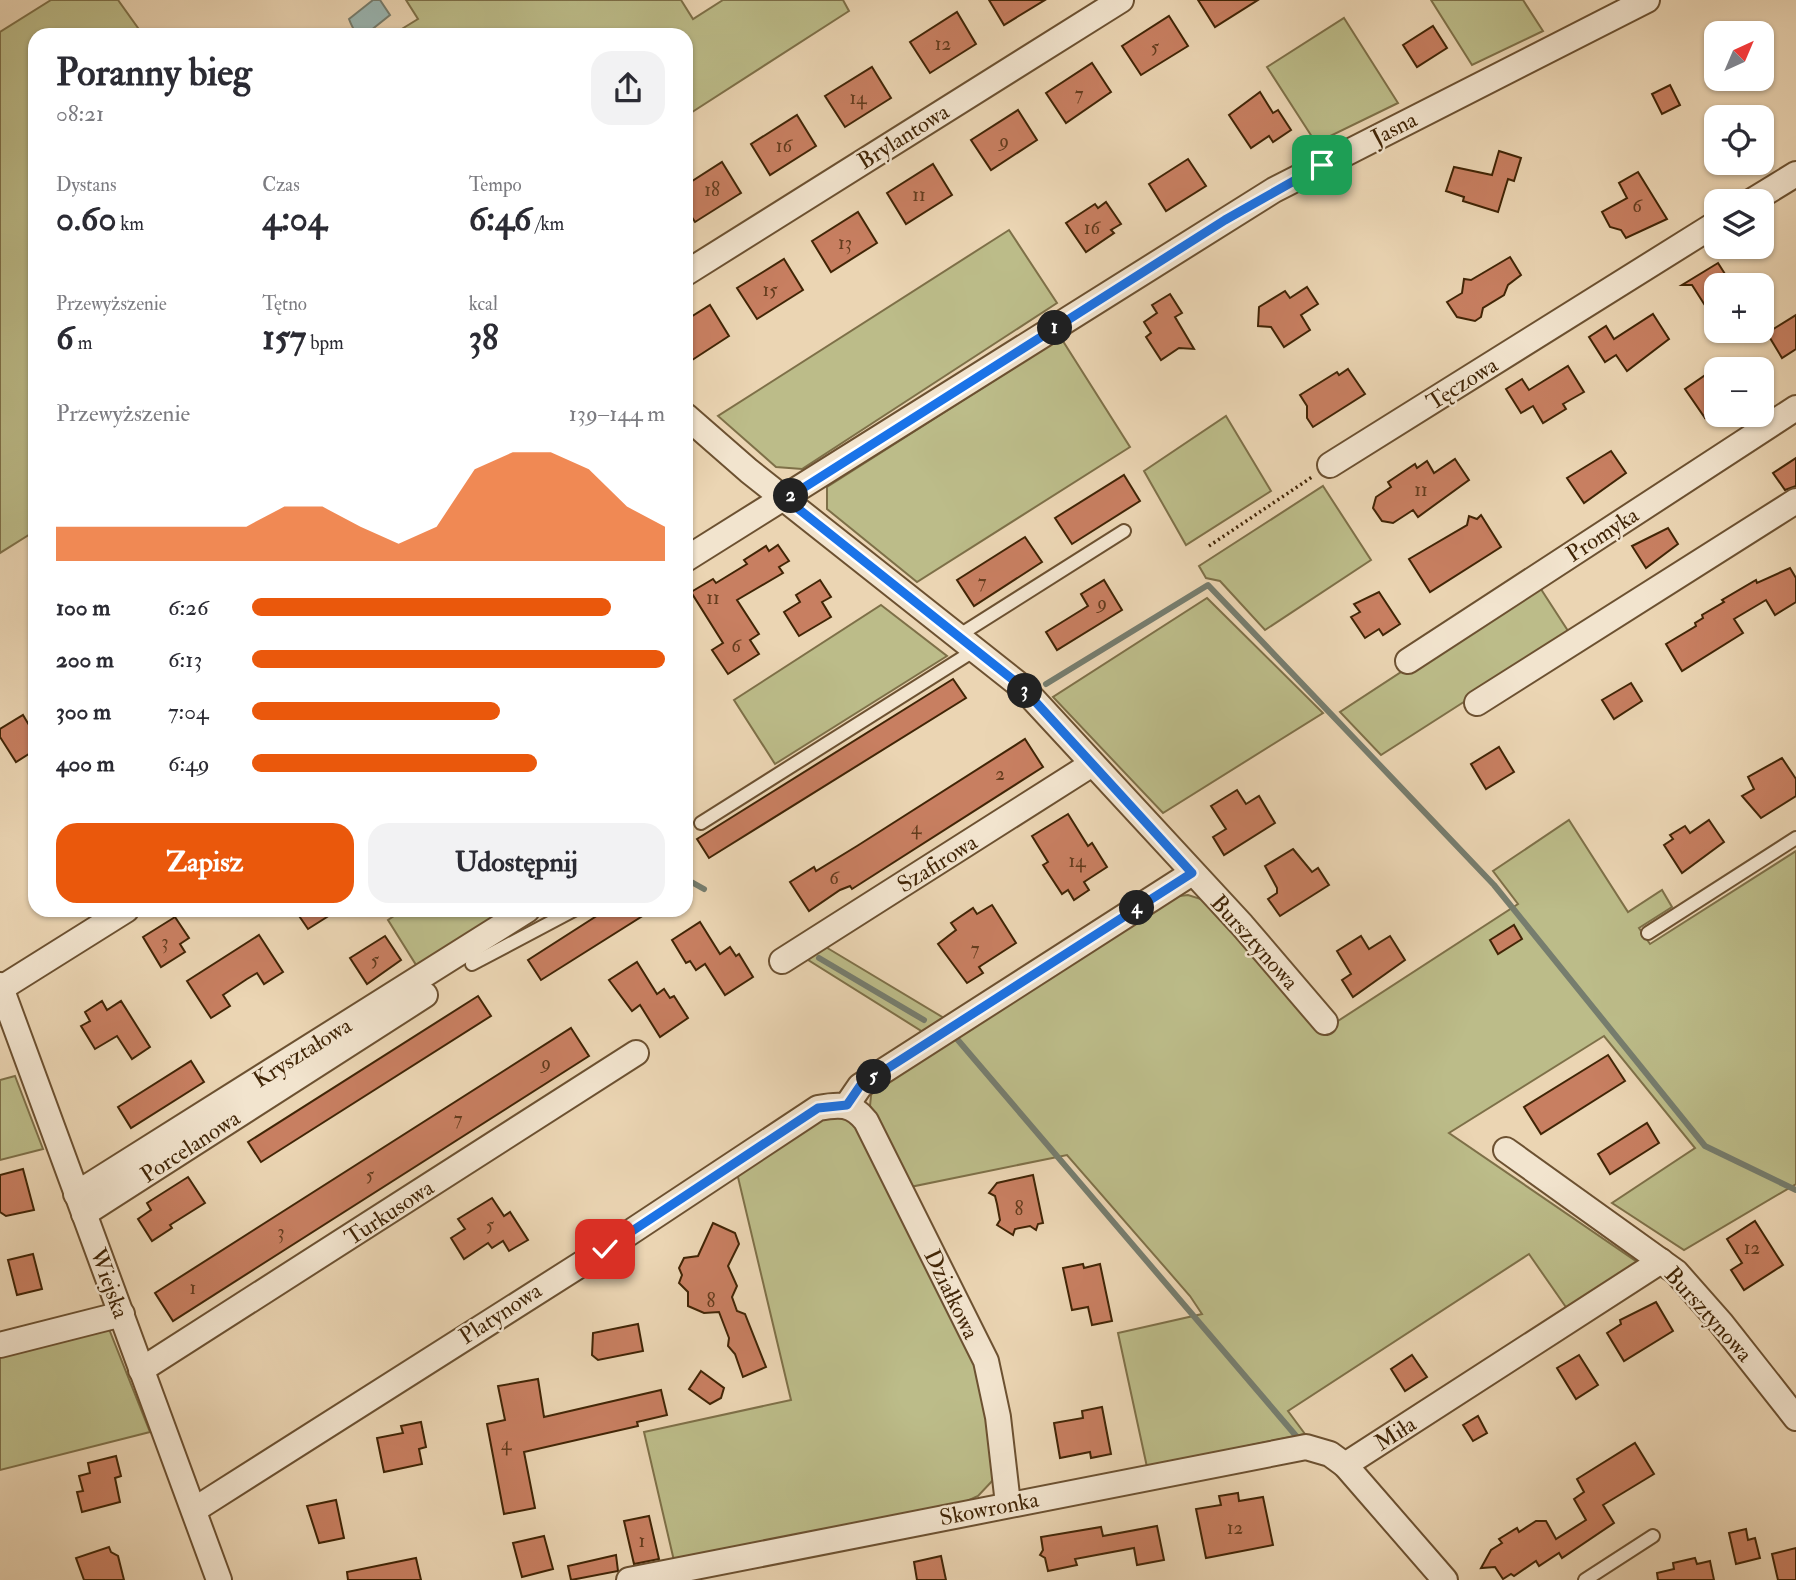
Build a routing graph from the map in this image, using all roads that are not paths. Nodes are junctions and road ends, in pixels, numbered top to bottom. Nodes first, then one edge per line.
1 (1121, 0) edge
2 (1647, 0) edge
3 (1796, 174) edge
4 (1772, 189) edge
5 (1704, 231) edge
6 (693, 269) edge
7 (1796, 408) edge
8 (693, 422) edge
9 (1330, 465) road end
10 (786, 499) junction
11 (1796, 501) edge
12 (1124, 531) dead end
13 (693, 555) edge
14 (967, 643) junction
15 (1408, 661) dead end
16 (1476, 703) dead end
17 (1092, 764) junction
18 (701, 823) dead end
19 (1796, 838) edge
20 (1192, 873) junction
21 (115, 917) edge
22 (516, 917) edge
23 (561, 917) edge
24 (1648, 933) dead end
25 (782, 961) dead end
26 (472, 964) joint
27 (1, 988) edge
28 (1325, 1022) dead end
29 (636, 1054) dead end
30 (847, 1105) junction
31 (1506, 1150) dead end
32 (80, 1204) junction
33 (1661, 1261) junction
34 (122, 1314) junction
35 (0, 1345) edge
36 (141, 1370) junction
37 (1796, 1418) edge
38 (1345, 1465) junction
39 (1008, 1504) junction
40 (194, 1510) junction
41 (1653, 1536) dead end
42 (219, 1580) edge
43 (629, 1580) edge
44 (1446, 1580) edge
45 (1585, 1580) edge

1 - 6 street, Brylantowa
2 - 10 street, Jasna
3 - 4 street
5 - 9 street, Tęczowa
7 - 15 street, Promyka
8 - 10 street, Bursztynowa
10 - 13 street, Jasna
10 - 14 street, Bursztynowa
11 - 16 street
12 - 14 lane
14 - 17 street, Bursztynowa
14 - 18 lane
17 - 20 street, Bursztynowa
17 - 25 street, Szafirowa
19 - 24 lane
20 - 28 street, Bursztynowa
20 - 30 street
21 - 27 street
22 - 32 street, Kryształowa
23 - 26 lane
26 - 32 street, Porcelanowa
27 - 32 street, Wiejska
29 - 36 street, Turkusowa
30 - 39 street, Działkowa
30 - 40 street, Platynowa
31 - 33 street, Bursztynowa
32 - 34 street, Wiejska
33 - 37 street, Bursztynowa
33 - 38 street, Miła
34 - 35 street
34 - 36 street, Wiejska
36 - 40 street, Wiejska
38 - 39 street, Skowronka
38 - 44 street
39 - 43 street, Skowronka
40 - 42 street, Wiejska
41 - 45 lane

